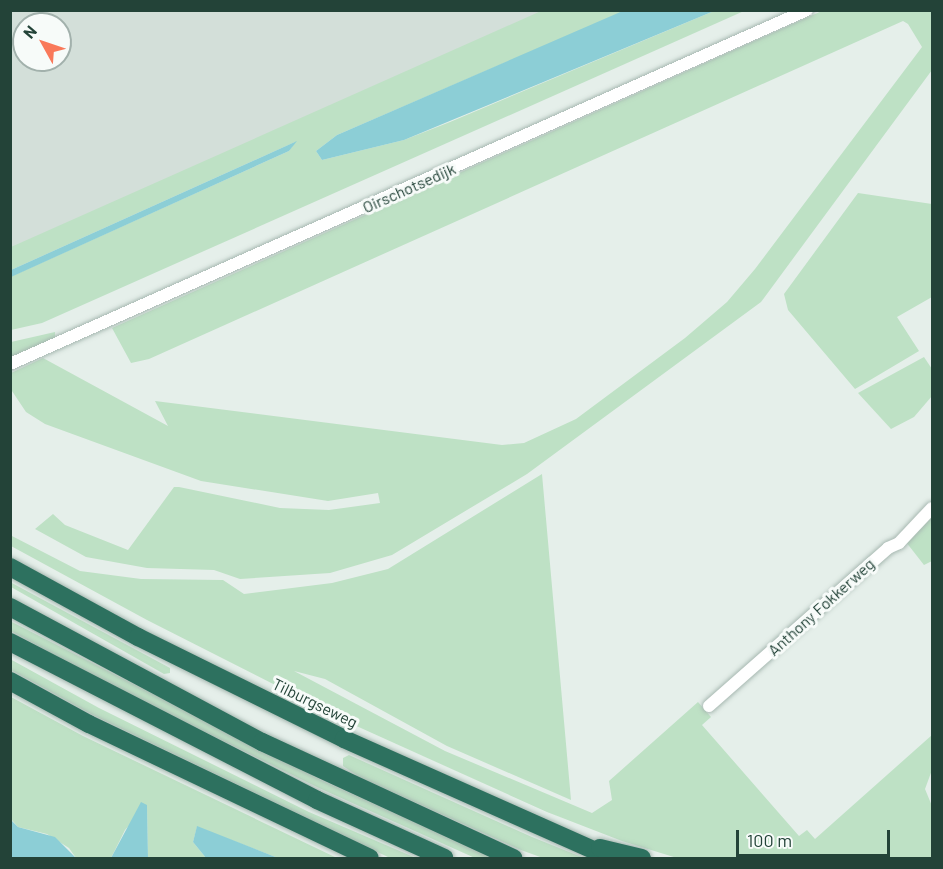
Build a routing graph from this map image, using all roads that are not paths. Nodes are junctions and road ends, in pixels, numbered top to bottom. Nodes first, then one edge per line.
1 (807, 10) edge
2 (10, 364) edge
3 (933, 508) edge
4 (10, 567) edge
5 (10, 607) edge
6 (10, 642) edge
7 (10, 681) edge
8 (709, 706) dead end
9 (566, 840) junction
10 (370, 858) edge
11 (444, 858) edge
12 (513, 858) edge
13 (611, 858) edge
14 (642, 858) edge

1 - 2 street, Oirschotsedijk
3 - 8 street, Anthony Fokkerweg
4 - 9 highway, Tilburgseweg
5 - 12 highway
6 - 11 highway
7 - 10 highway
9 - 13 highway, Tilburgseweg
9 - 14 highway

